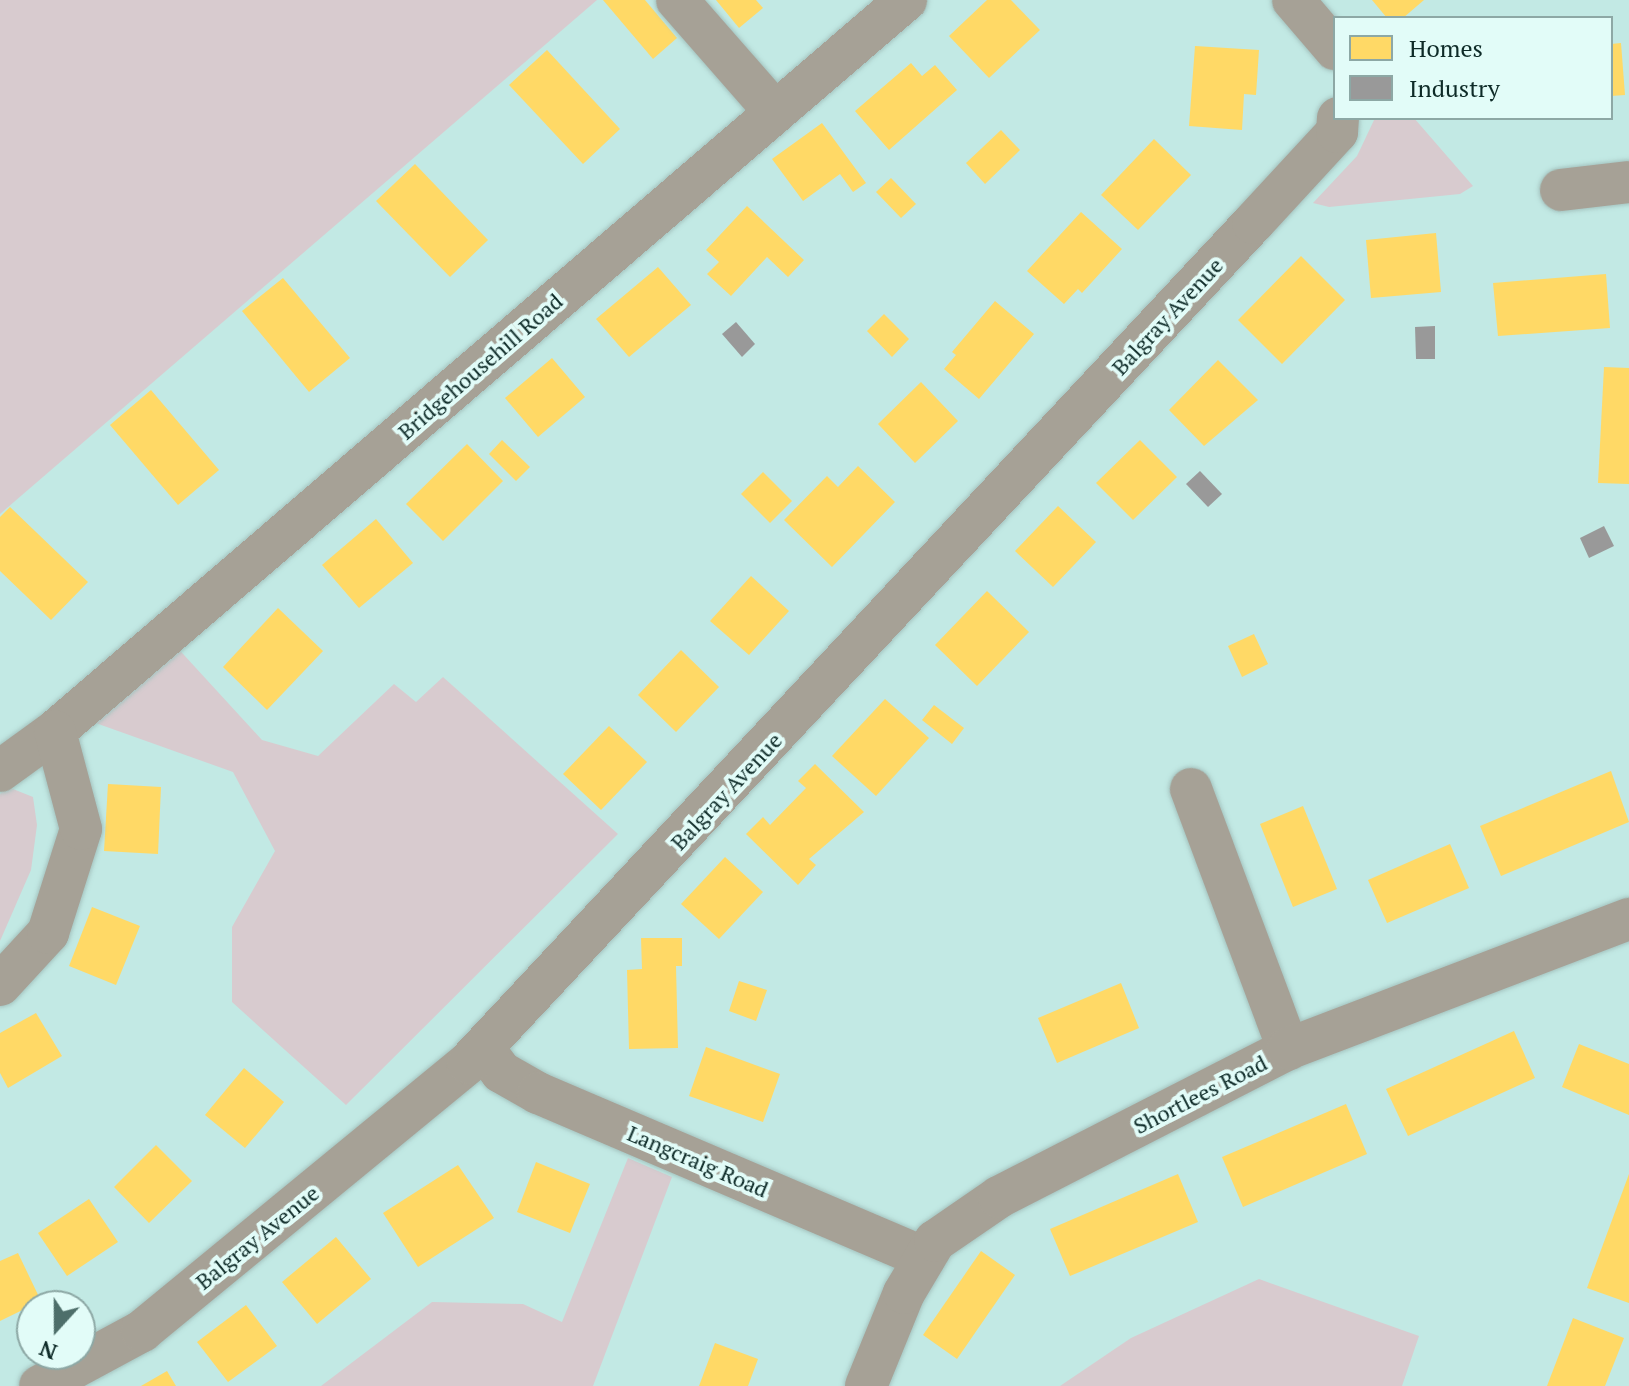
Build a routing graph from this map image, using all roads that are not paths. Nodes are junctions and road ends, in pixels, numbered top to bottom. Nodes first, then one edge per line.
1 (677, 0) edge
2 (906, 0) edge
3 (1293, 0) edge
4 (1333, 47) edge
5 (775, 112) junction
6 (1338, 120) edge
7 (1629, 182) edge
8 (1561, 190) dead end
9 (55, 731) junction
10 (0, 771) edge
11 (1191, 789) dead end
12 (1629, 919) edge
13 (0, 985) edge
14 (483, 1048) junction
15 (1288, 1049) junction
16 (924, 1258) junction
17 (40, 1386) edge
18 (866, 1386) edge

1 - 5 street
2 - 5 street, Bridgehousehill Road
3 - 4 street
5 - 9 street, Bridgehousehill Road
6 - 14 street, Balgray Avenue
7 - 8 street
9 - 10 street, Bridgehousehill Road
9 - 13 street
11 - 15 street
12 - 15 street, Shortlees Road
14 - 16 street, Langcraig Road
14 - 17 street, Balgray Avenue
15 - 16 street, Shortlees Road
16 - 18 street, Shortlees Road

